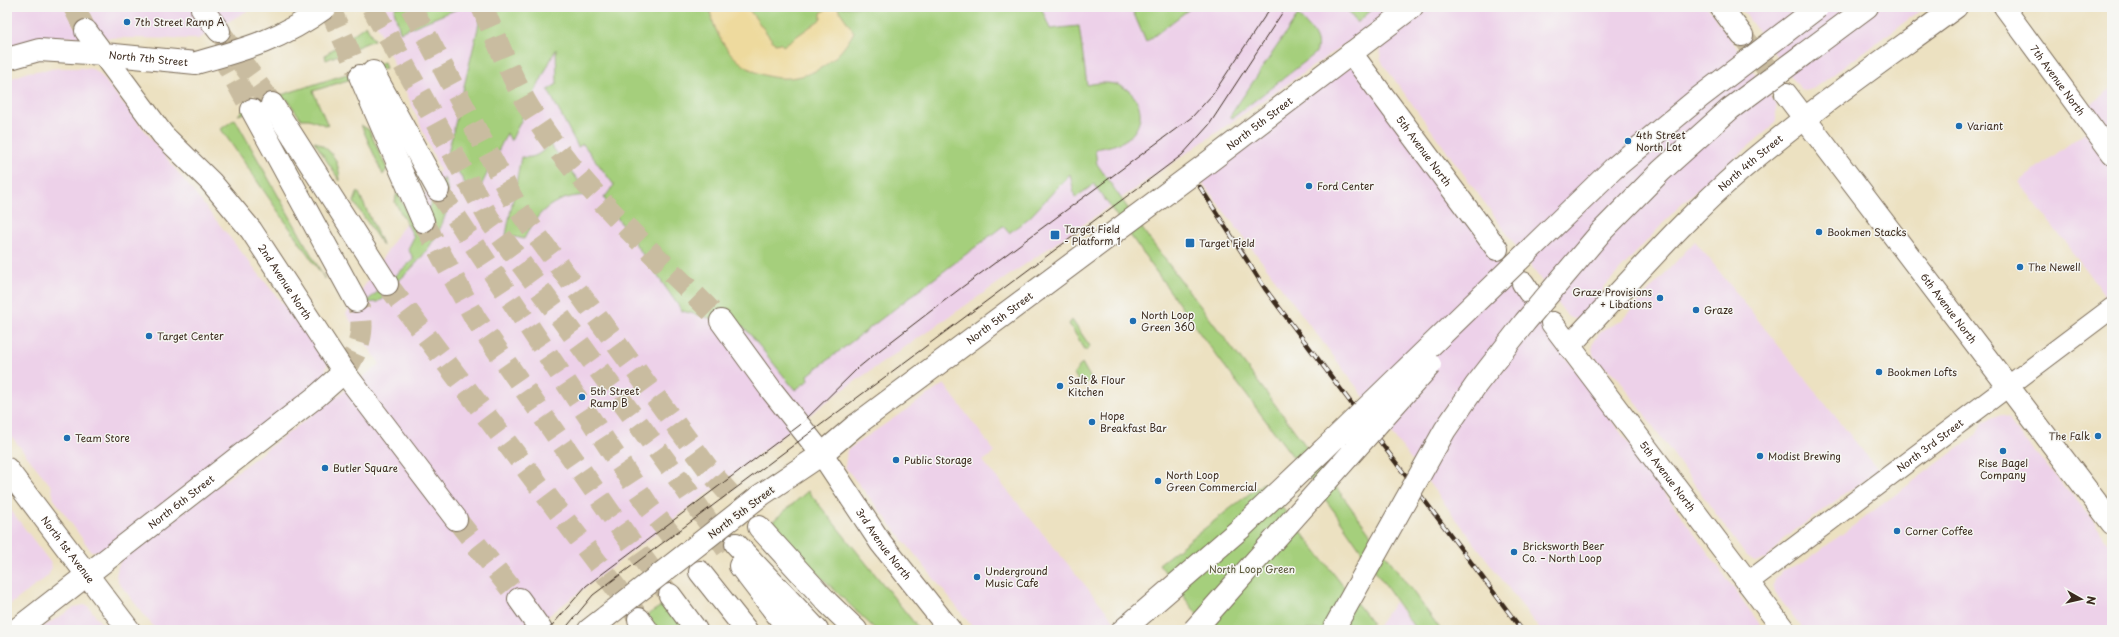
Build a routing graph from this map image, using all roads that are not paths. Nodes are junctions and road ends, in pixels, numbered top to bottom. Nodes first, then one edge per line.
1 (326, 7) edge
2 (1412, 7) edge
3 (1721, 7) edge
4 (1818, 7) edge
5 (1867, 7) edge
6 (1956, 7) edge
7 (2004, 7) edge
8 (202, 9) dead end
9 (86, 30) tunnel mouth
10 (215, 32) tunnel mouth
11 (1742, 35) tunnel mouth
12 (1351, 53) junction
13 (104, 54) junction
14 (7, 59) edge
15 (1786, 94) tunnel mouth
16 (1805, 119) junction
17 (2112, 154) edge
18 (438, 190) tunnel mouth
19 (423, 220) tunnel mouth
20 (1558, 221) junction
21 (1497, 249) dead end
22 (387, 284) tunnel mouth
23 (356, 301) tunnel mouth
24 (2112, 308) edge
25 (721, 321) tunnel mouth
26 (1552, 323) dead end
27 (1569, 346) junction
28 (344, 372) junction
29 (2008, 386) junction
30 (822, 454) junction
31 (7, 469) edge
32 (456, 519) tunnel mouth
33 (2112, 523) edge
34 (759, 527) tunnel mouth
35 (700, 572) tunnel mouth
36 (88, 574) junction
37 (1747, 583) junction
38 (670, 595) tunnel mouth
39 (518, 600) tunnel mouth
40 (16, 630) edge
41 (129, 630) edge
42 (541, 630) edge
43 (589, 630) edge
44 (696, 630) edge
45 (746, 630) edge
46 (789, 630) edge
47 (816, 630) edge
48 (856, 630) edge
49 (950, 630) edge
50 (1123, 630) edge
51 (1194, 630) edge
52 (1333, 630) edge
53 (1784, 630) edge

1 - 13 main road, North 7th Street, bridge
2 - 12 main road, North 5th Street
3 - 11 main road
4 - 20 main road, bridge
5 - 52 main road, bridge
6 - 16 main road, North 4th Street
7 - 17 street, 7th Avenue North
8 - 10 main road
9 - 13 main road, 2nd Avenue North
12 - 21 main road, 5th Avenue North
12 - 30 main road, North 5th Street, bridge
13 - 14 main road, North 7th Street
13 - 28 main road, 2nd Avenue North
15 - 16 main road, 6th Avenue North
16 - 27 main road, North 4th Street
16 - 29 main road, 6th Avenue North
18 - 19 main road
20 - 50 main road, bridge
20 - 51 main road, bridge
22 - 23 main road
24 - 29 street, North 3rd Street
25 - 30 main road, 3rd Avenue North
26 - 27 main road, 5th Avenue North
27 - 37 main road, 5th Avenue North
28 - 32 main road, 2nd Avenue North
28 - 36 main road, North 6th Street
29 - 33 main road, 6th Avenue North
29 - 37 street, North 3rd Street
30 - 43 main road, North 5th Street, bridge
30 - 49 main road, 3rd Avenue North
31 - 36 main road, North 1st Avenue
34 - 48 main road
35 - 45 main road
36 - 40 main road, North 6th Street
36 - 41 main road, North 1st Avenue
37 - 53 main road, 5th Avenue North
38 - 44 main road
39 - 42 main road
46 - 47 main road

